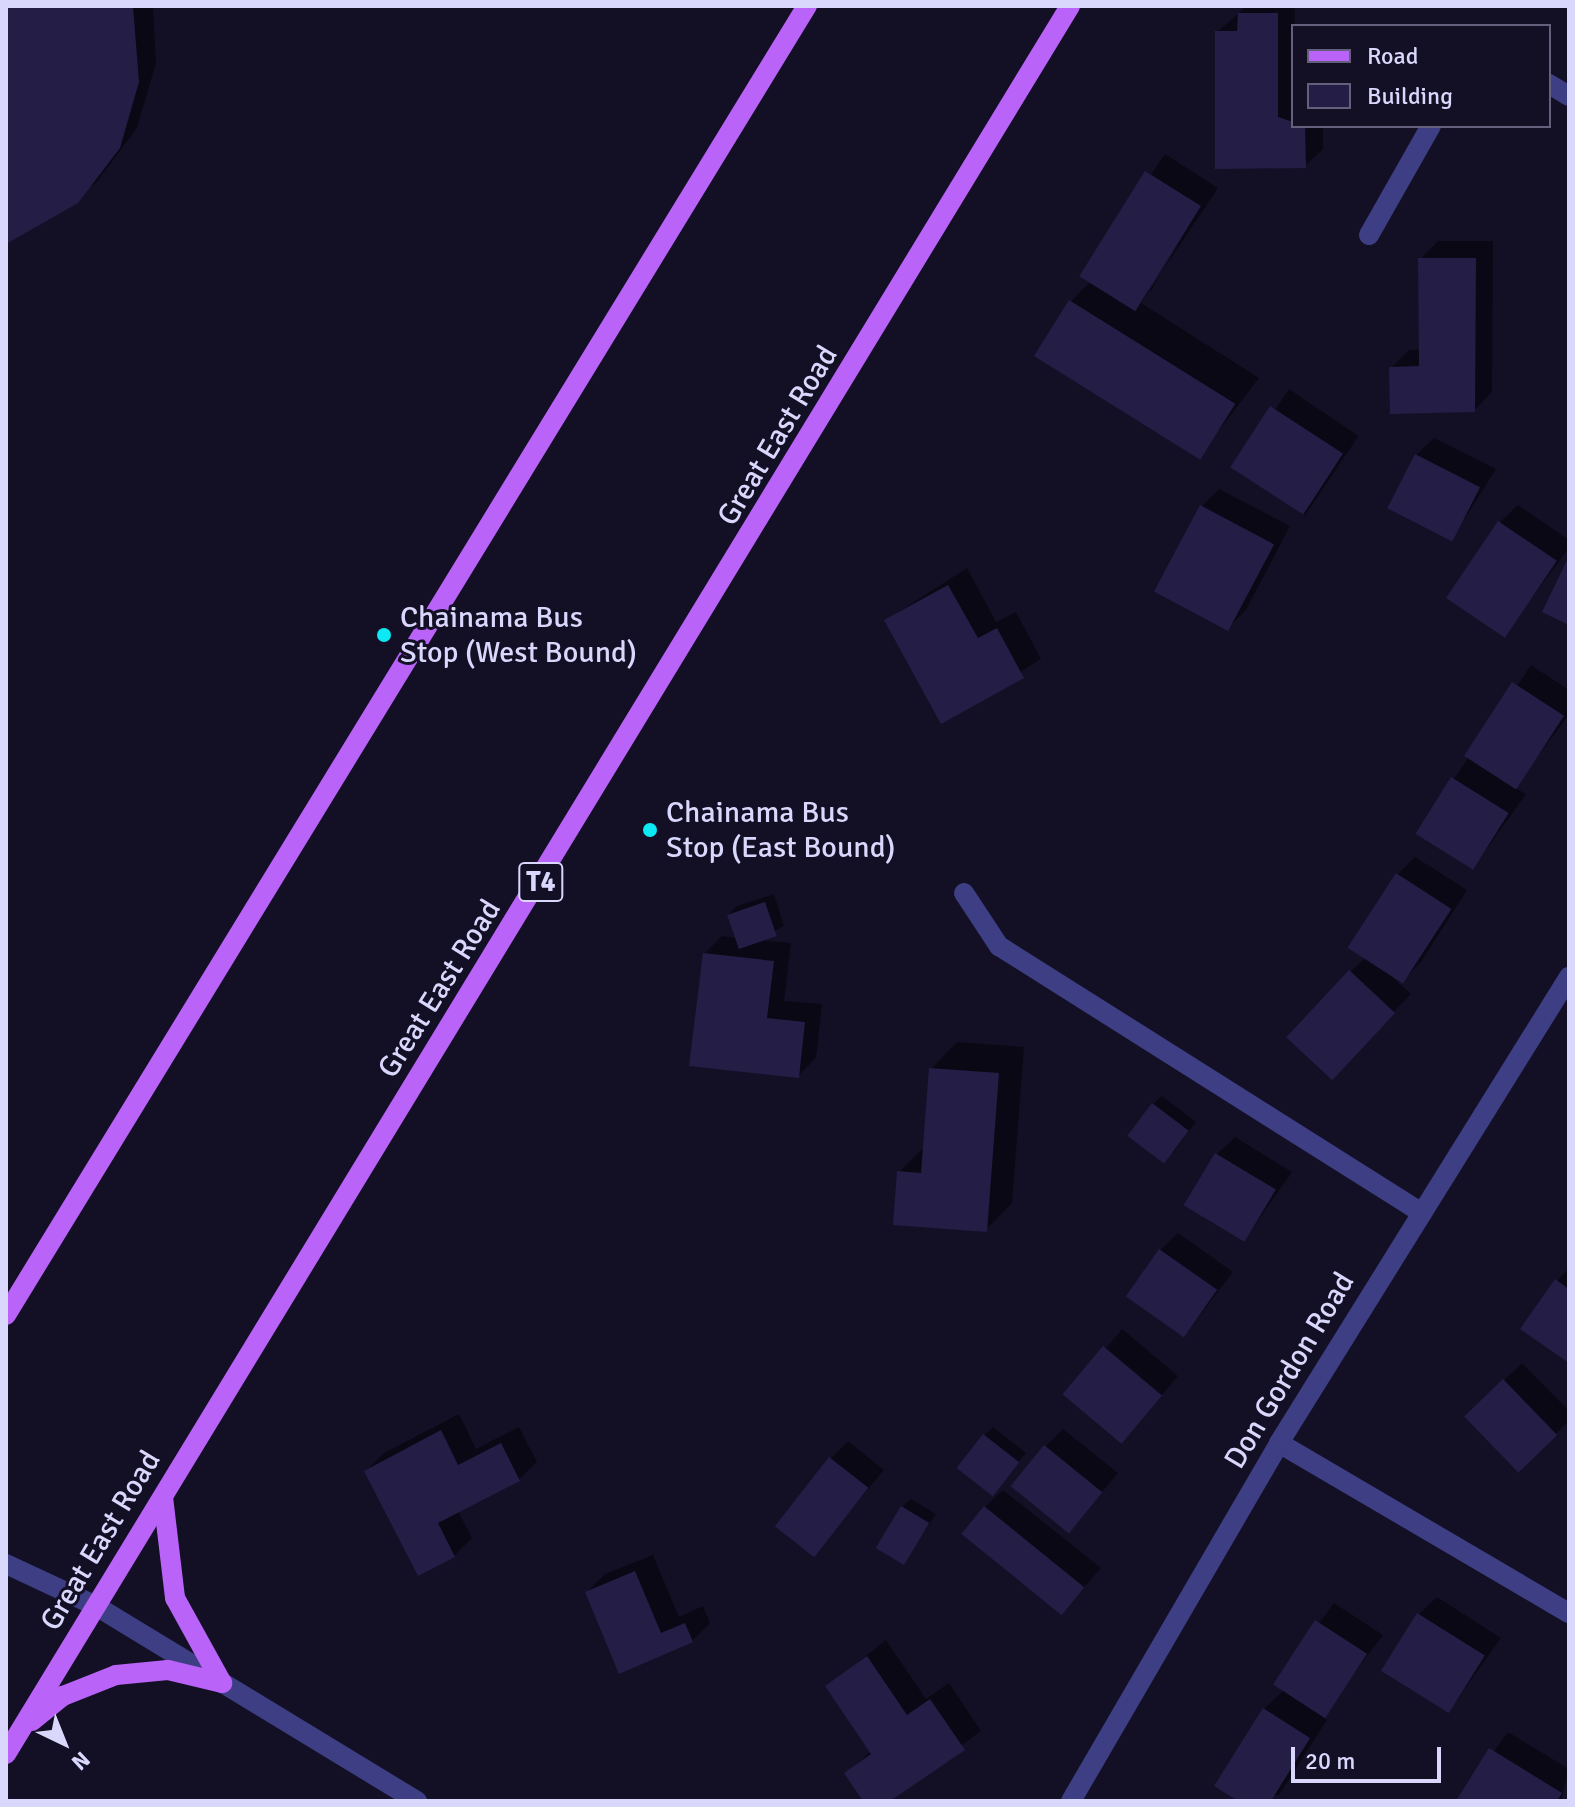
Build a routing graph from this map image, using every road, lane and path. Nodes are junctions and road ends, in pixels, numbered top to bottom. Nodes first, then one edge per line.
1 (807, 6) edge
2 (1070, 6) edge
3 (1551, 85) edge
4 (1569, 96) edge
5 (1430, 128) edge
6 (1369, 235) dead end
7 (964, 893) dead end
8 (1569, 977) edge
9 (1422, 1213) junction
10 (6, 1315) edge
11 (1279, 1443) junction
12 (163, 1497) junction
13 (6, 1564) edge
14 (96, 1606) junction
15 (1569, 1613) edge
16 (222, 1683) junction
17 (21, 1730) junction
18 (6, 1754) edge
19 (417, 1801) edge
20 (1071, 1801) edge

1 - 10 main road
2 - 12 main road, Great East Road / T4
3 - 4 street
5 - 6 street
7 - 9 street
8 - 9 street, Don Gordon Road
9 - 11 street, Don Gordon Road
11 - 15 street
11 - 20 street, Don Gordon Road
12 - 14 main road, Great East Road / T4
12 - 16 main road
13 - 14 street
14 - 16 street
14 - 17 main road, Great East Road / T4
16 - 17 main road
16 - 19 street
17 - 18 main road, Great East Road / T4

